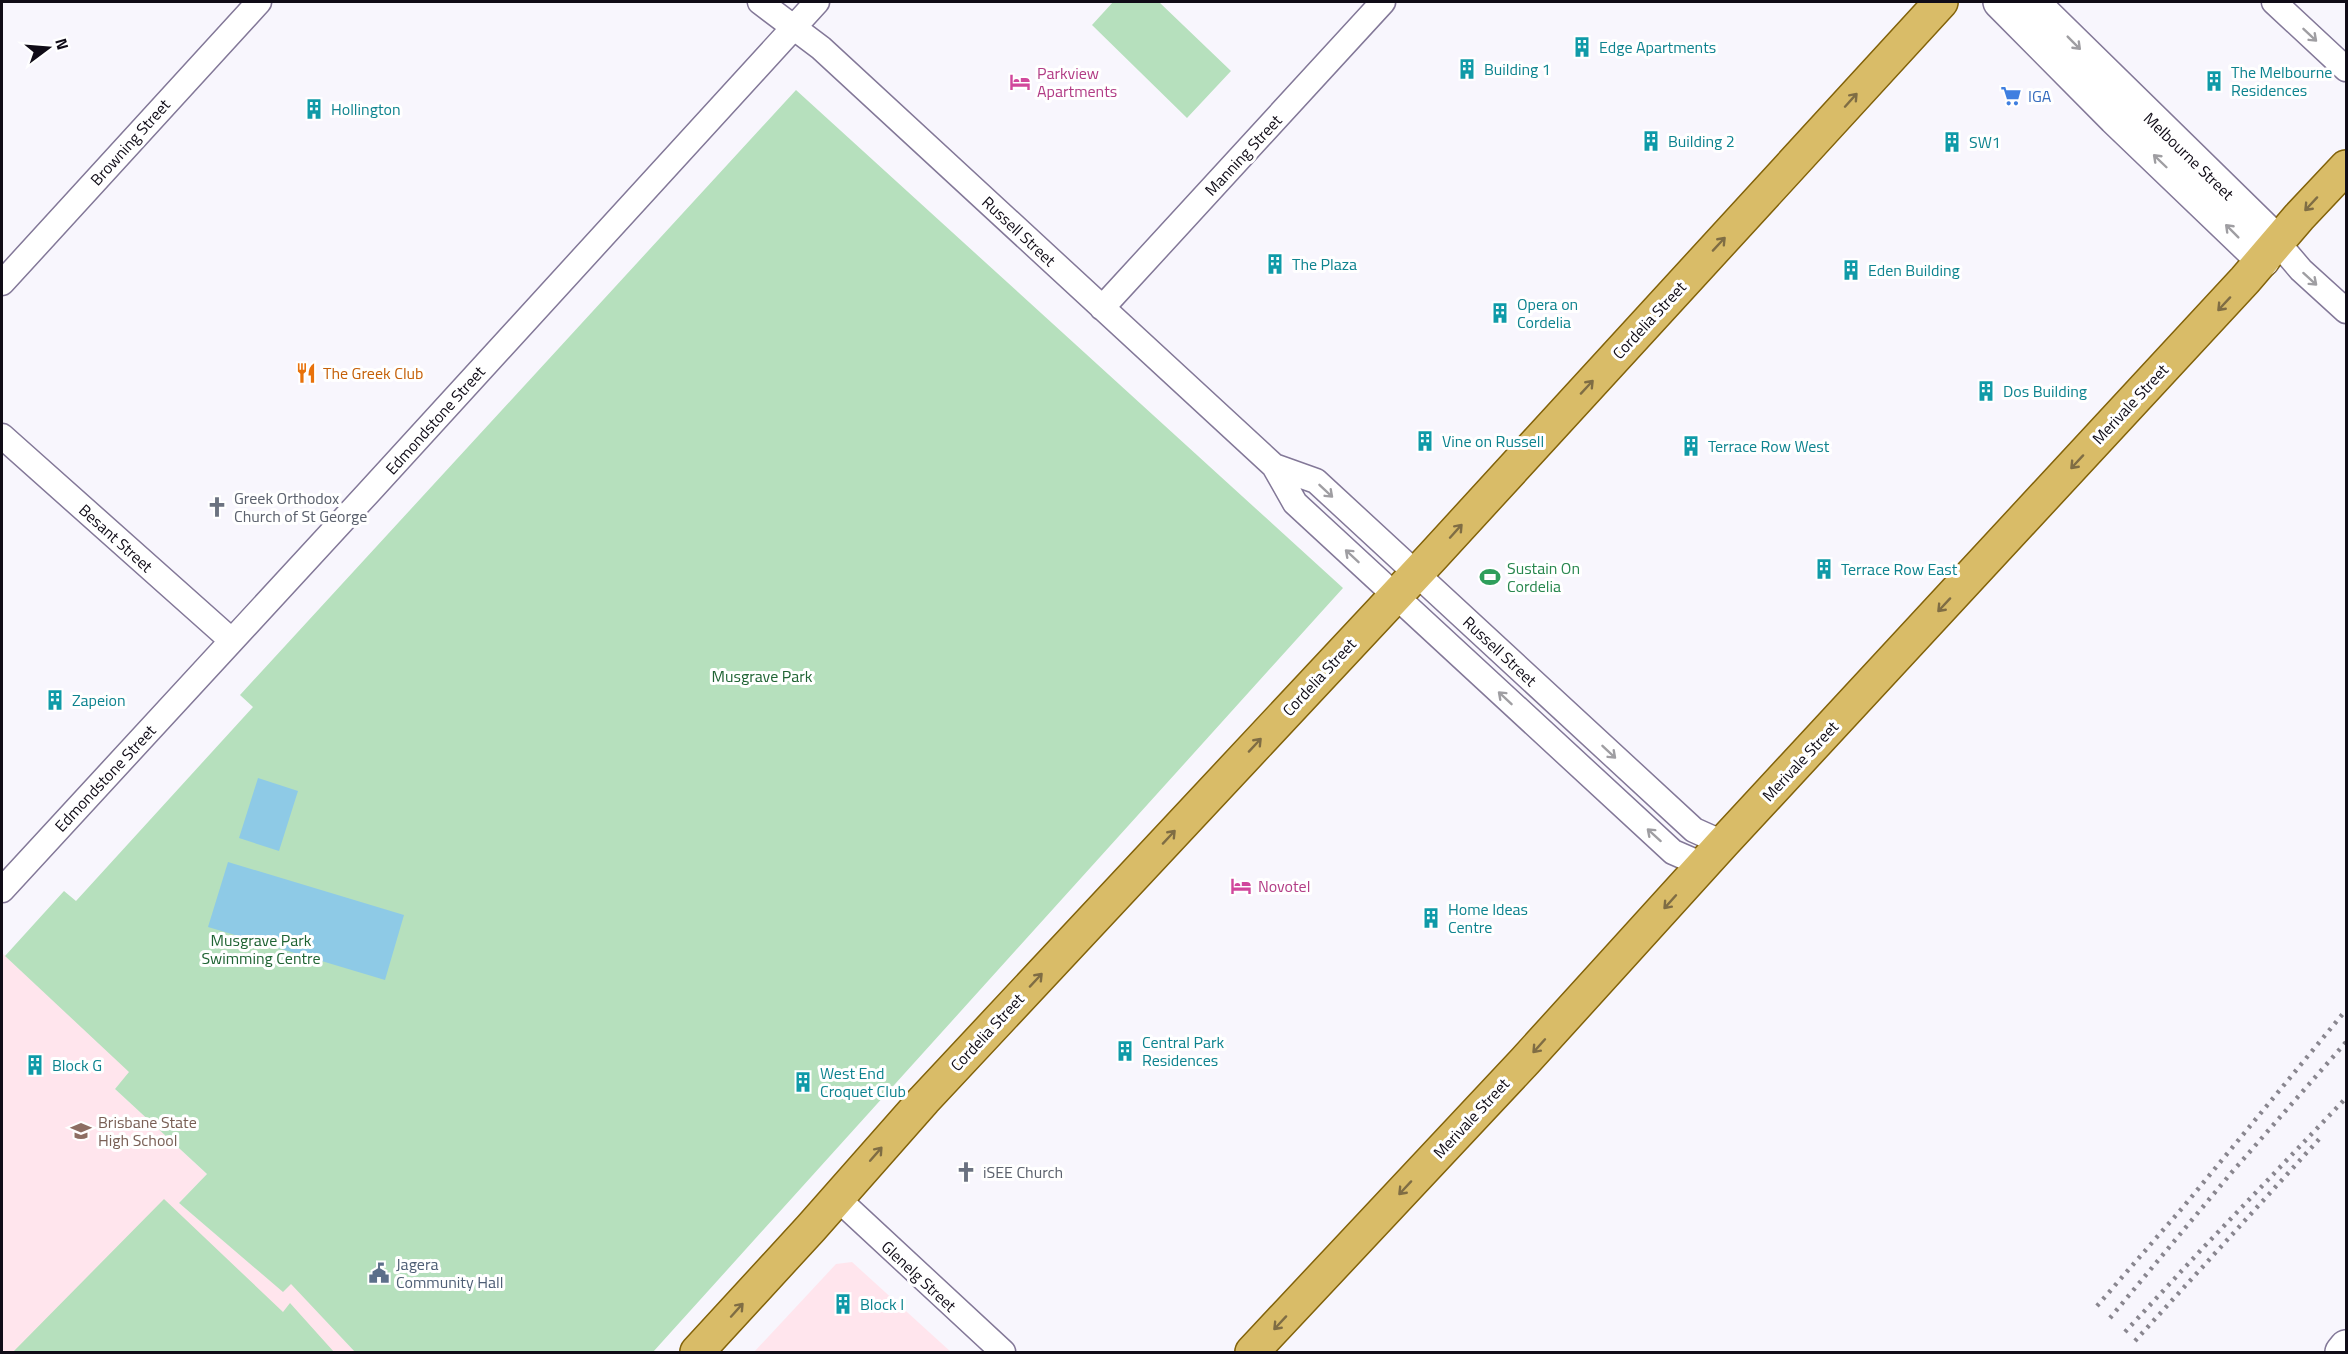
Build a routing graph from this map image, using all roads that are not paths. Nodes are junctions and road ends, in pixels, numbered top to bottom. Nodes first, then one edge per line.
1 (259, 2) edge
2 (760, 2) edge
3 (817, 2) edge
4 (1383, 2) edge
5 (1941, 2) edge
6 (2000, 2) edge
7 (2032, 2) edge
8 (2274, 2) edge
9 (793, 28) junction
10 (2346, 69) edge
11 (2346, 167) edge
12 (2270, 252) junction
13 (2, 283) edge
14 (1102, 308) junction
15 (2346, 311) edge
16 (2, 436) edge
17 (1405, 585) junction
18 (231, 640) junction
19 (1713, 854) junction
20 (2, 890) edge
21 (837, 1198) junction
22 (2346, 1347) edge
23 (697, 1353) edge
24 (1003, 1353) edge
25 (1252, 1353) edge
26 (2342, 1353) edge

1 - 13 street, Browning Street
2 - 9 street, Russell Street
3 - 9 street, Edmondstone Street
4 - 14 street, Manning Street
17 -> 5 main road, Cordelia Street
12 -> 6 main road, Melbourne Street
7 -> 12 main road, Melbourne Street
8 -> 10 street
9 - 14 street, Russell Street
9 - 18 street, Edmondstone Street
11 -> 12 main road, Merivale Street
12 -> 15 street, Melbourne Street
12 -> 19 main road, Merivale Street
14 - 17 street, Russell Street
16 - 18 street, Besant Street
17 -> 19 street, Russell Street
19 -> 17 street, Russell Street
21 -> 17 main road, Cordelia Street
18 - 20 street, Edmondstone Street
19 -> 25 main road, Merivale Street
23 -> 21 main road, Cordelia Street
21 - 24 street, Glenelg Street
22 - 26 main road

